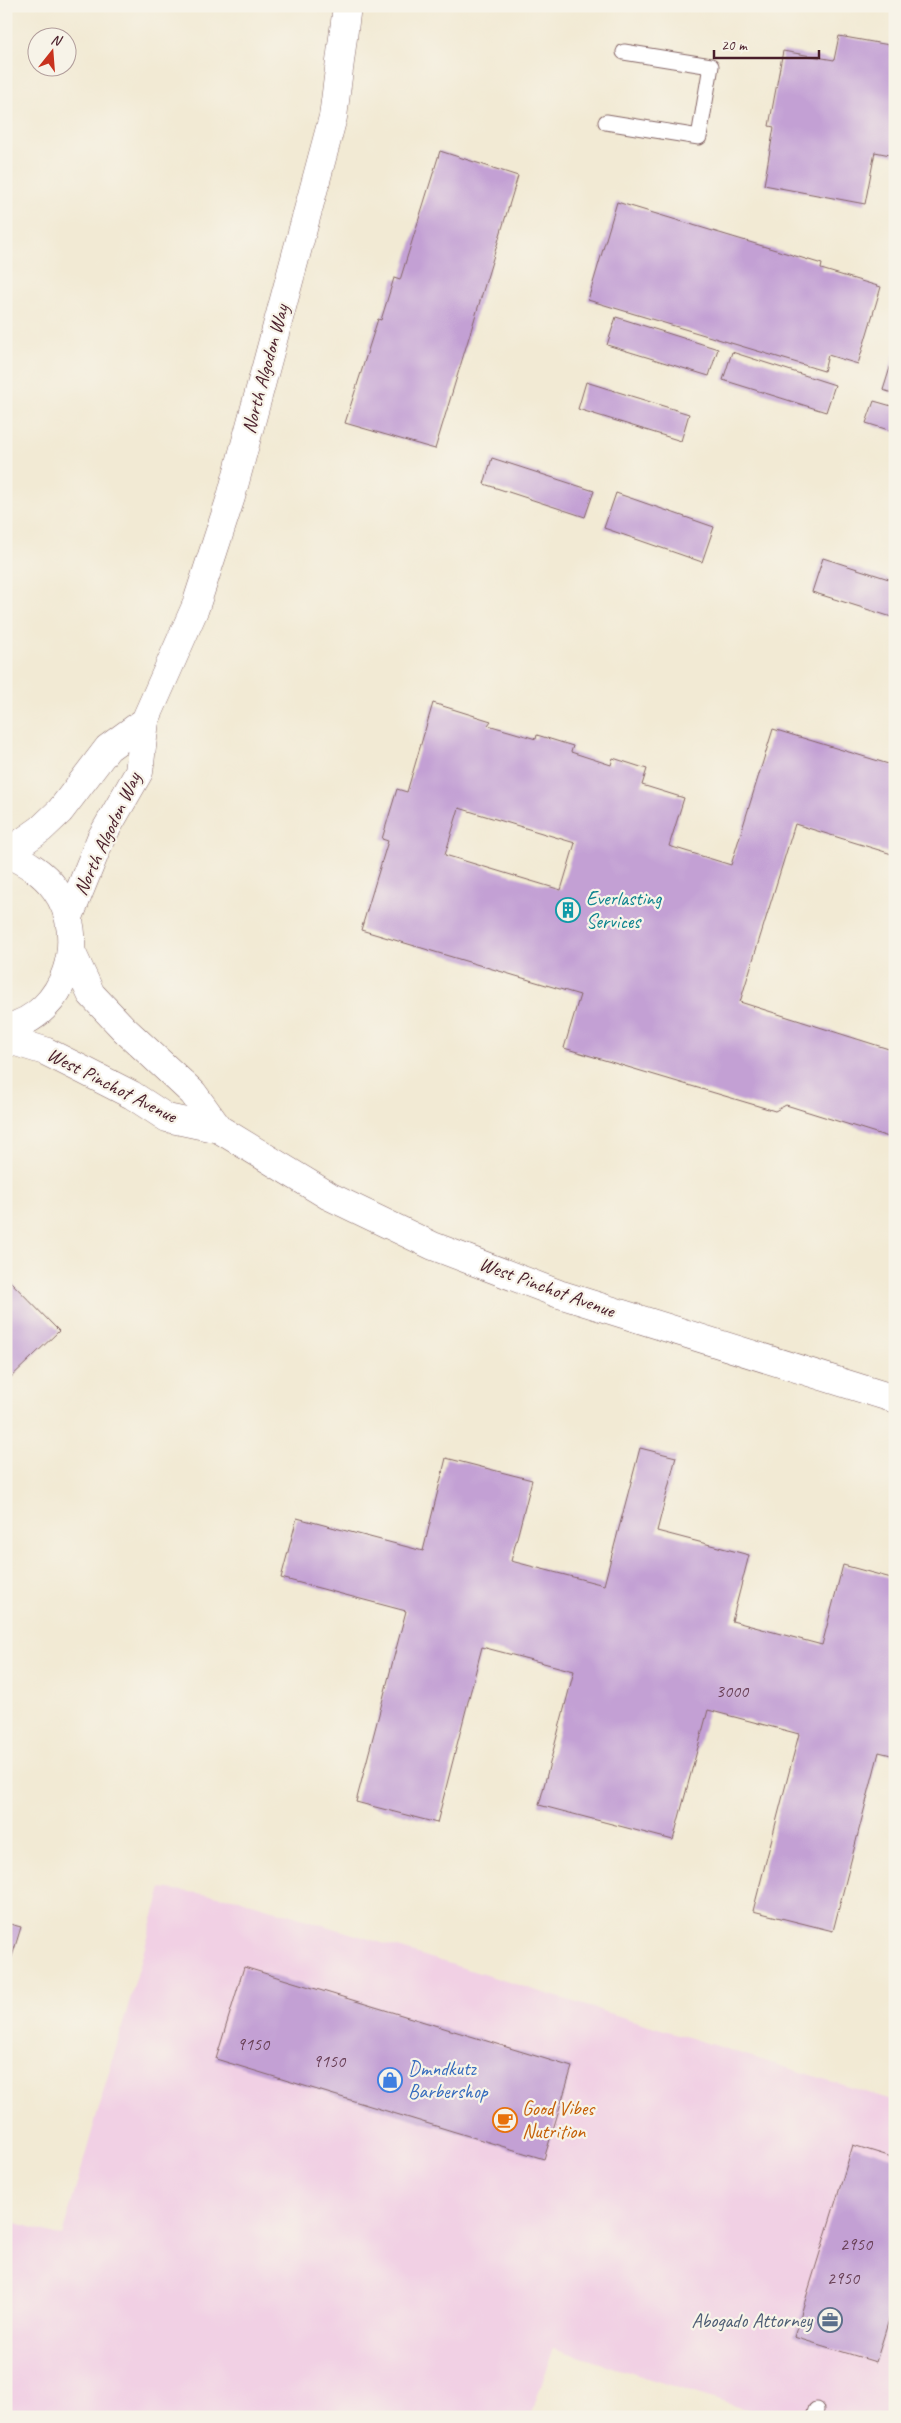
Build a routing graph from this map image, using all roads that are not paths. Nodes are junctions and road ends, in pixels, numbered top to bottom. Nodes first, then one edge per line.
1 (348, 6) edge
2 (624, 52) dead end
3 (606, 122) dead end
4 (145, 721) junction
5 (6, 853) edge
6 (69, 917) junction
7 (72, 953) junction
8 (6, 1028) edge
9 (6, 1039) edge
10 (219, 1129) junction
11 (895, 1399) edge

1 - 4 street, North Algodon Way
2 - 3 lane
4 - 5 street, North Algodon Way
4 - 6 street, North Algodon Way
5 - 6 street
6 - 7 street
7 - 8 street
7 - 10 street, West Pinchot Avenue
9 - 10 street, West Pinchot Avenue
10 - 11 street, West Pinchot Avenue

